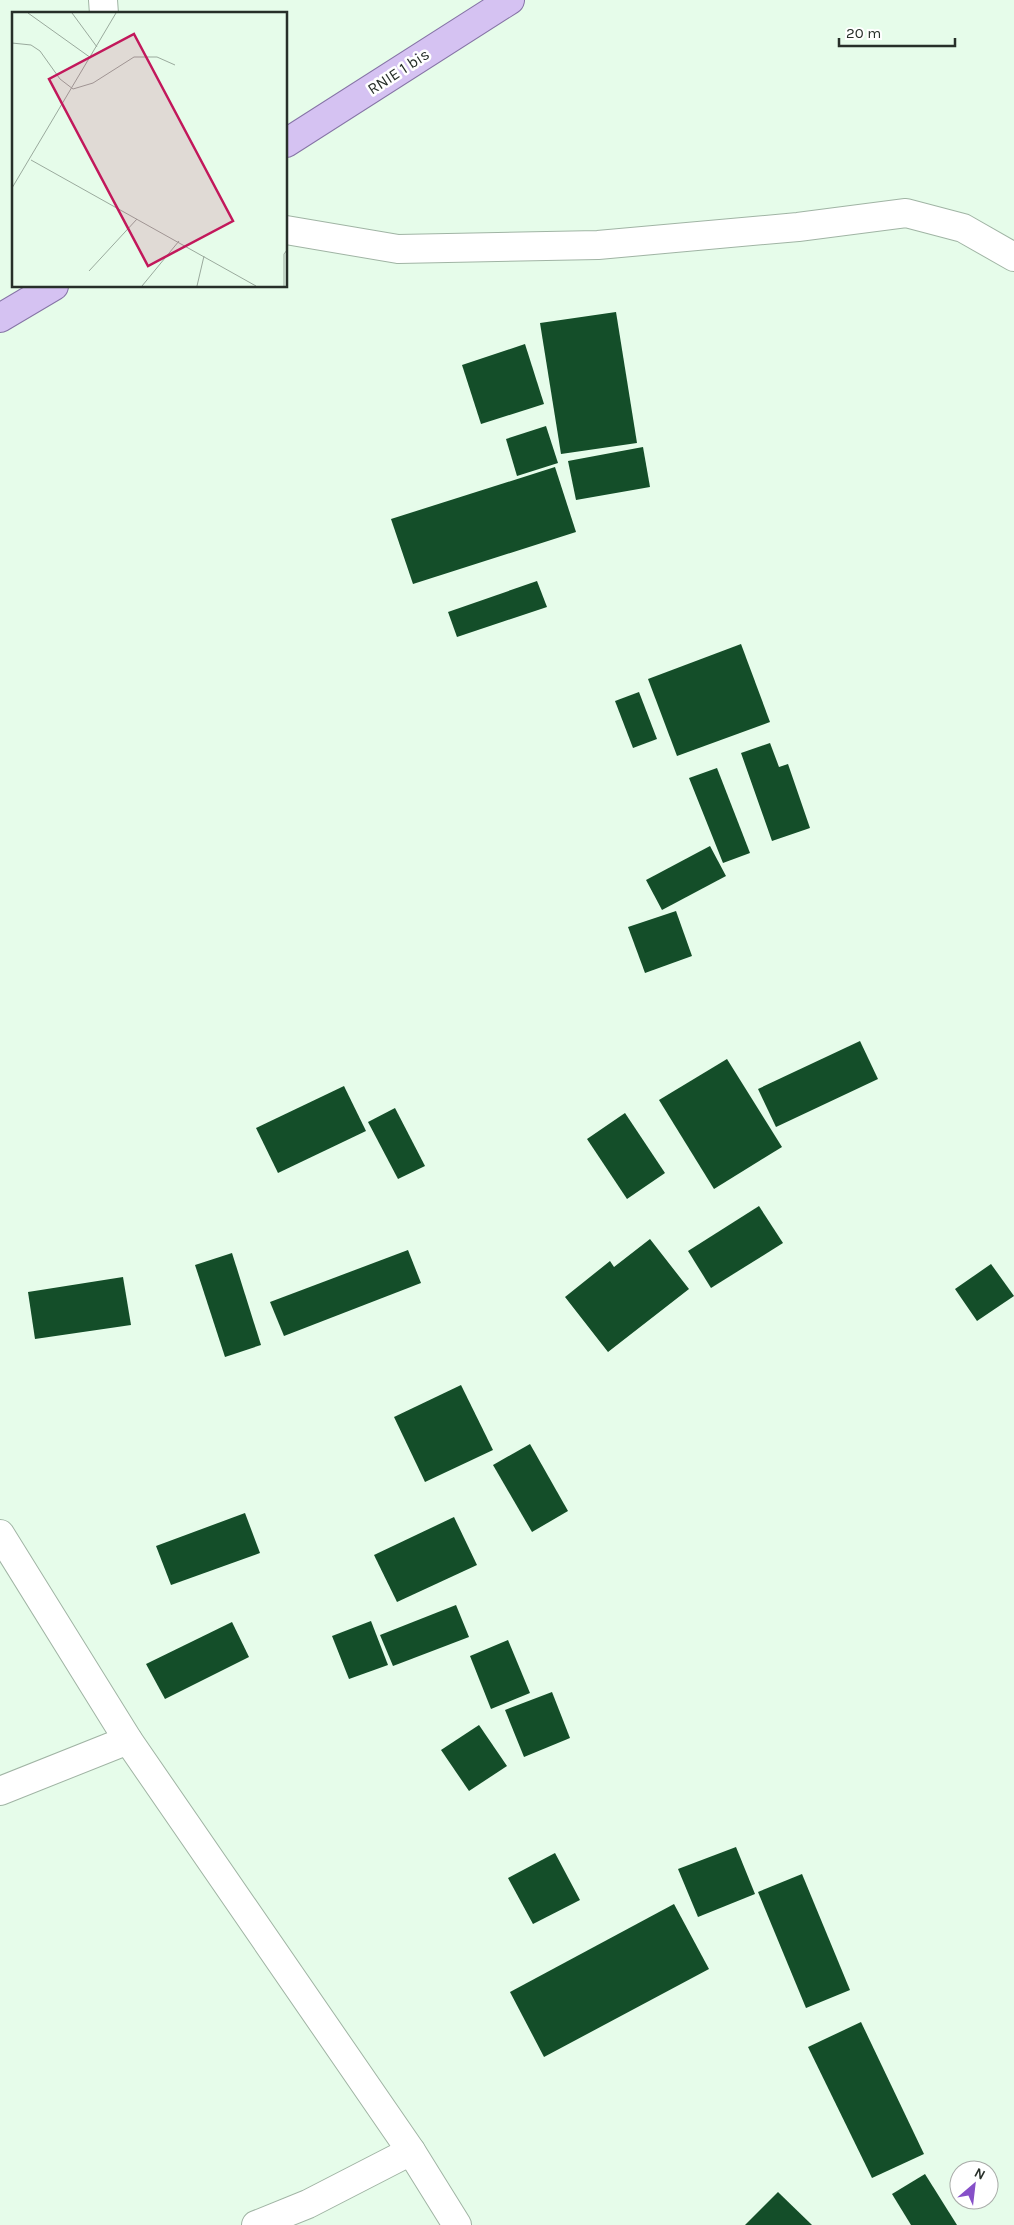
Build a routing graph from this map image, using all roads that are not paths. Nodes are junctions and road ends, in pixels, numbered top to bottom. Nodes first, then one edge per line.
1 (500, 3) edge
2 (288, 142) edge
3 (288, 230) edge
4 (1014, 257) edge
5 (51, 288) edge
6 (0, 318) edge
7 (0, 1534) edge
8 (128, 1740) junction
9 (0, 1791) edge
10 (411, 2151) junction
11 (256, 2225) edge
12 (457, 2225) edge

1 - 2 main road, RNIE 1 bis
3 - 4 street
5 - 6 main road
7 - 8 street
8 - 9 street
8 - 10 street
10 - 11 street
10 - 12 street

